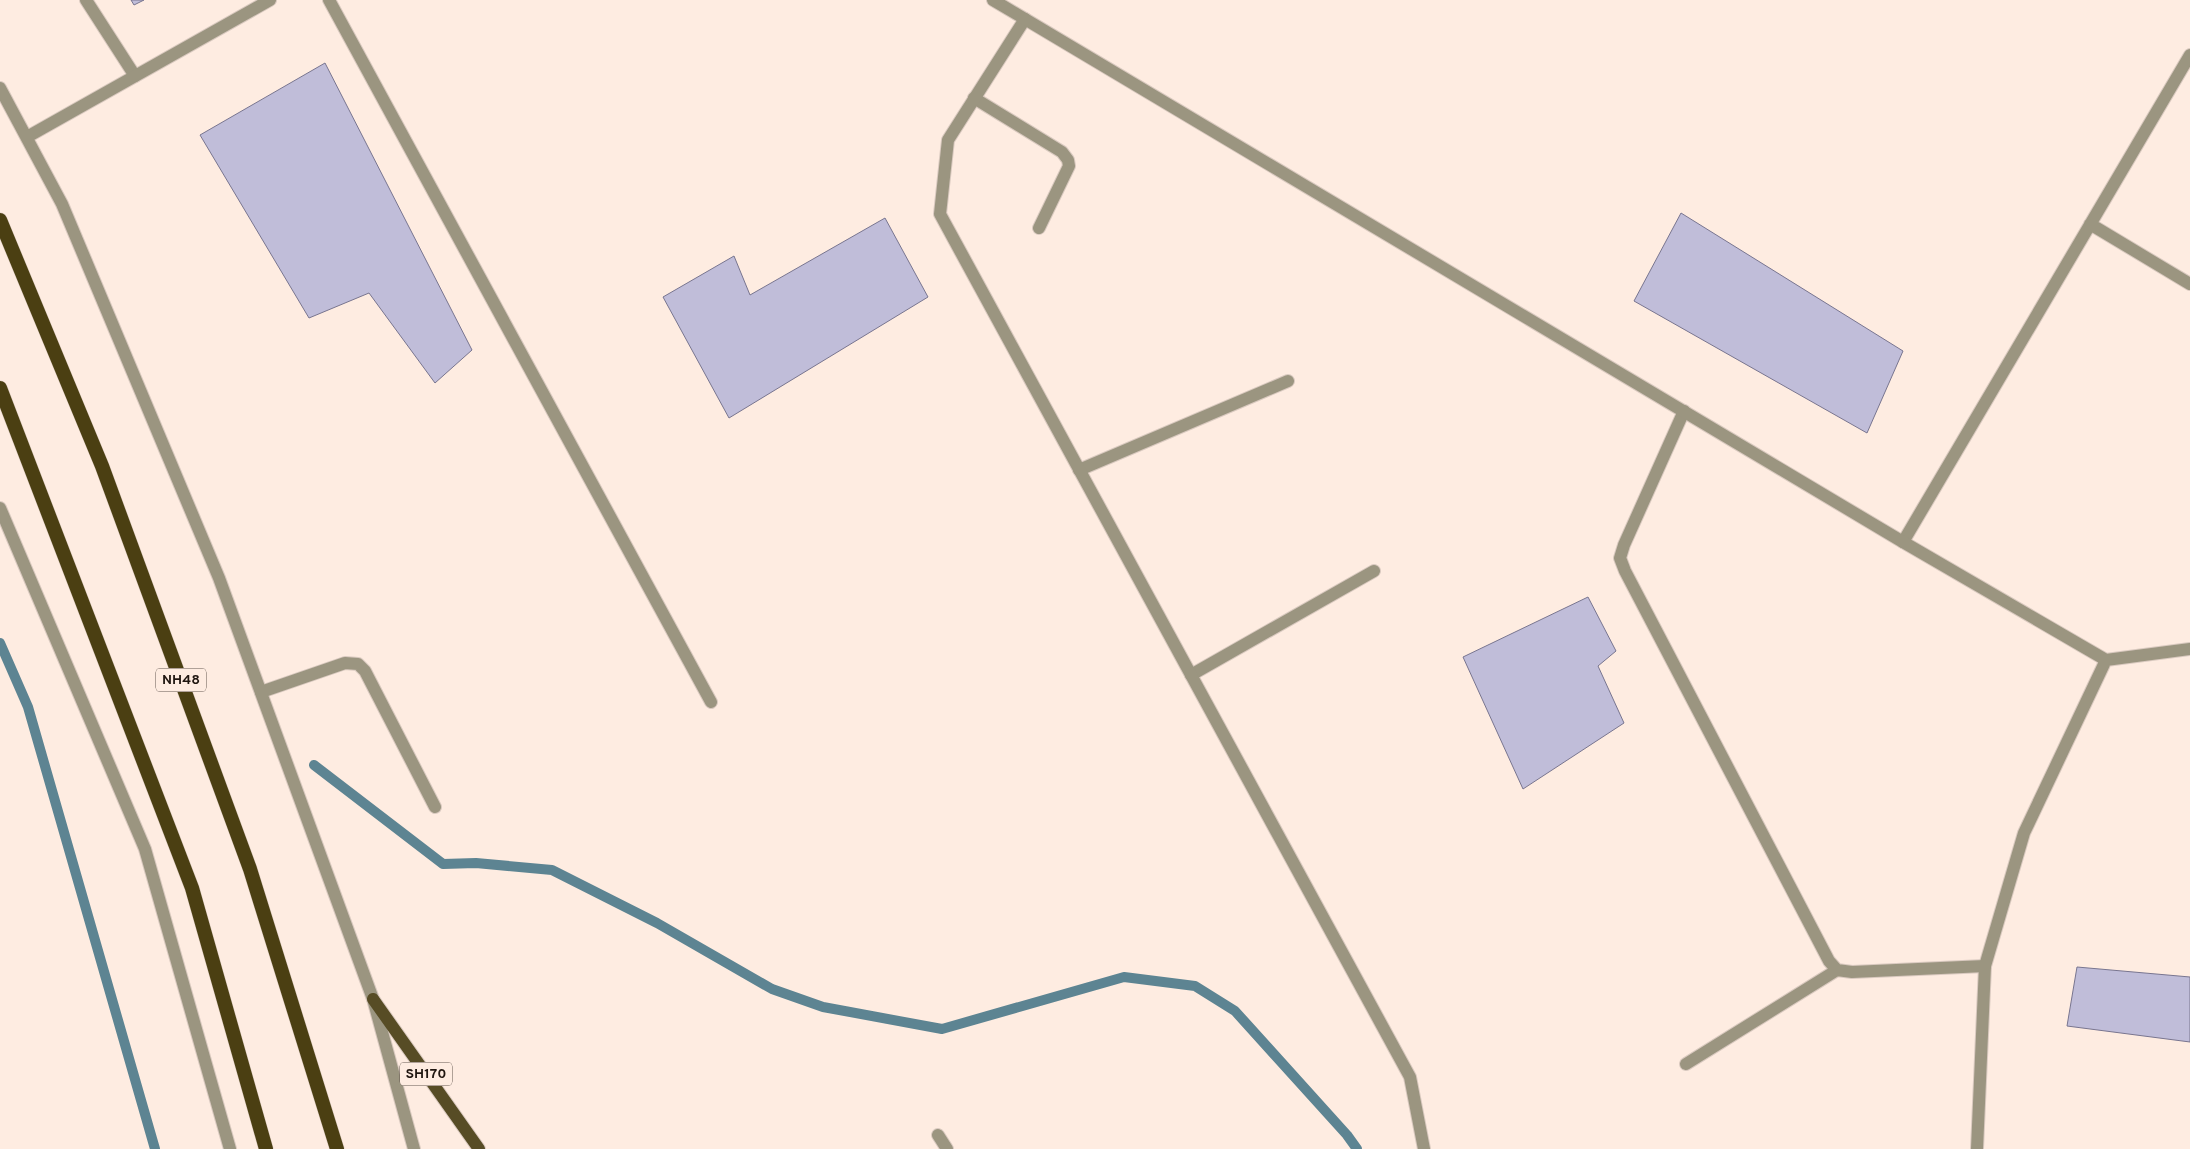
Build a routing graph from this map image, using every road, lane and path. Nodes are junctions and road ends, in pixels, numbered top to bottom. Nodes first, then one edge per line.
1 (86, 0) edge
2 (270, 0) edge
3 (329, 0) edge
4 (994, 0) edge
5 (1025, 18) junction
6 (2190, 55) edge
7 (135, 76) junction
8 (0, 88) edge
9 (974, 98) junction
10 (27, 137) junction
11 (0, 220) edge
12 (2090, 224) junction
13 (1039, 228) dead end
14 (2190, 284) edge
15 (1288, 381) dead end
16 (0, 388) edge
17 (1684, 411) junction
18 (1080, 470) junction
19 (0, 508) edge
20 (1902, 542) junction
21 (1374, 571) dead end
22 (2190, 649) edge
23 (2106, 660) junction
24 (1191, 675) junction
25 (261, 692) junction
26 (711, 702) dead end
27 (435, 807) dead end
28 (1985, 966) junction
29 (1838, 970) junction
30 (373, 999) junction
31 (1686, 1064) dead end
32 (938, 1135) dead end
33 (230, 1149) edge
34 (266, 1149) edge
35 (337, 1149) edge
36 (414, 1149) edge
37 (479, 1149) edge
38 (947, 1149) edge
39 (1424, 1149) edge
40 (1977, 1149) edge

1 - 7 street
2 - 7 street
3 - 26 street
4 - 5 street
5 - 9 street
5 - 17 street
6 - 12 street
7 - 10 street
8 - 10 street
9 - 13 street
9 - 18 street
10 - 25 street
11 - 35 highway, NH48
12 - 14 street
12 - 20 street
15 - 18 street
16 - 34 highway
17 - 20 street
17 - 29 street
18 - 24 street
19 - 33 street
20 - 23 street
21 - 24 street
22 - 23 street
23 - 28 street
24 - 39 street
25 - 27 street
25 - 30 street
28 - 29 street
28 - 40 street
29 - 31 street
30 - 36 street
30 - 37 main road, SH170
32 - 38 street

